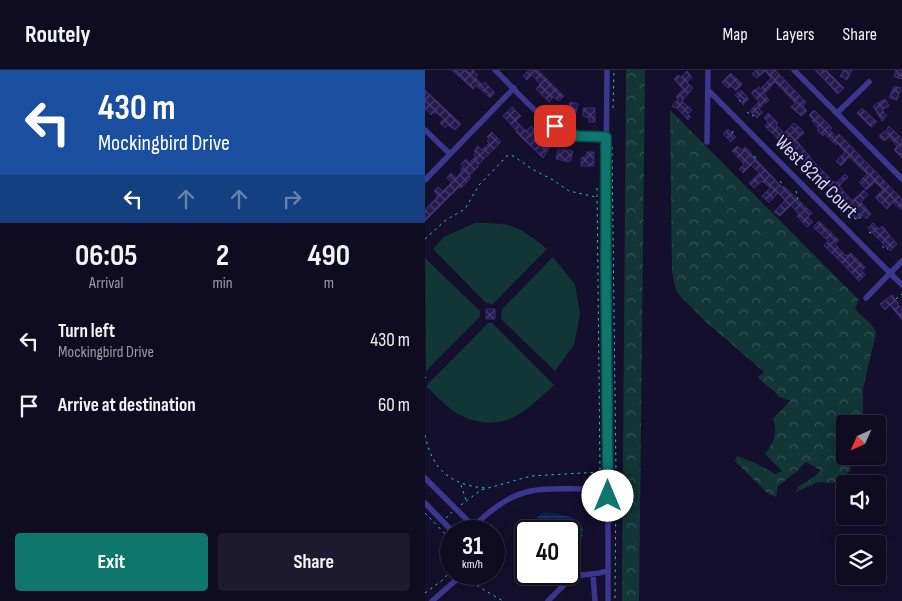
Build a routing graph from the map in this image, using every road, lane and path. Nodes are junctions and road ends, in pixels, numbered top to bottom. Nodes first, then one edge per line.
1 (495, 70) edge
2 (607, 70) edge
3 (613, 70) edge
4 (708, 70) edge
5 (794, 70) edge
6 (869, 82) dead end
7 (514, 88) junction
8 (708, 90) junction
9 (739, 100) dead end
10 (744, 105) dead end
11 (747, 112) dead end
12 (837, 113) junction
13 (613, 114) dead end
14 (754, 115) dead end
15 (425, 130) edge
16 (732, 133) dead end
17 (736, 134) dead end
18 (606, 137) junction
19 (612, 141) dead end
20 (707, 142) dead end
21 (450, 154) junction
22 (753, 156) dead end
23 (758, 161) dead end
24 (902, 179) edge
25 (425, 180) edge
26 (780, 181) dead end
27 (785, 186) dead end
28 (597, 188) dead end
29 (796, 192) dead end
30 (597, 197) junction
31 (797, 200) dead end
32 (844, 206) dead end
33 (597, 207) junction
34 (605, 207) junction
35 (849, 212) dead end
36 (863, 216) dead end
37 (854, 218) dead end
38 (869, 232) dead end
39 (873, 234) dead end
40 (425, 238) edge
41 (882, 246) dead end
42 (888, 249) dead end
43 (902, 261) edge
44 (890, 273) junction
45 (902, 285) edge
46 (902, 294) edge
47 (866, 298) dead end
48 (897, 300) dead end
49 (425, 435) edge
50 (425, 448) edge
51 (428, 449) junction
52 (600, 472) junction
53 (609, 476) junction
54 (425, 478) edge
55 (461, 484) junction
56 (608, 485) junction
57 (486, 488) junction
58 (585, 490) junction
59 (608, 496) junction
60 (467, 500) junction
61 (425, 503) edge
62 (456, 509) junction
63 (425, 513) edge
64 (442, 520) edge
65 (444, 520) edge
66 (467, 520) edge
67 (480, 520) edge
68 (440, 529) edge
69 (608, 570) junction
70 (593, 574) junction
71 (440, 582) edge
72 (451, 585) edge
73 (477, 585) edge
74 (425, 593) edge
75 (432, 601) edge
76 (503, 601) edge
77 (548, 601) edge
78 (595, 601) edge
79 (608, 601) edge
80 (615, 601) edge

1 - 7 street
2 - 18 street
3 - 13 path
4 - 8 street
5 - 12 street
6 - 12 street
7 - 18 street
7 - 21 street
8 - 20 street
8 - 44 street, West 82nd Court
9 - 10 path
11 - 14 path
12 - 24 street
15 - 21 street
16 - 17 path
18 - 34 street
19 - 80 path
21 - 25 street
22 - 23 path
26 - 27 path
28 - 30 path
29 - 31 path
30 - 33 path
30 - 40 path
32 - 35 path
33 - 34 street
33 - 52 path
34 - 53 street
36 - 37 path
38 - 39 path
41 - 42 path
43 - 44 street
44 - 45 street, West 82nd Court
44 - 47 street
46 - 48 path
49 - 51 path
50 - 51 path
51 - 55 path
52 - 53 path
52 - 57 path
53 - 56 street
54 - 62 street
55 - 57 path
55 - 60 path
56 - 58 street
56 - 59 street
57 - 60 path
58 - 59 street
58 - 67 street
59 - 69 street
60 - 62 path
61 - 64 street
62 - 65 path
62 - 66 street
63 - 68 path
69 - 70 street
69 - 79 street
70 - 77 street
70 - 78 street
71 - 74 path
72 - 75 street
73 - 76 path

